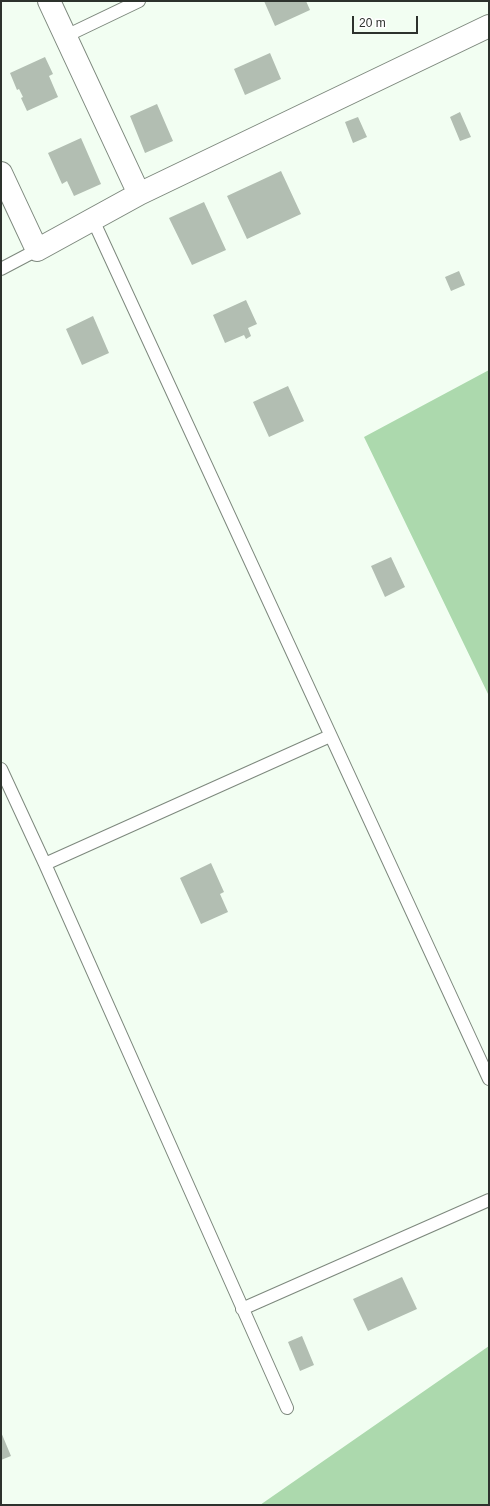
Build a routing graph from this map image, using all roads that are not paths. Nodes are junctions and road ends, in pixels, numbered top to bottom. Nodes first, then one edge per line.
1 (50, 1) edge
2 (139, 1) edge
3 (489, 26) edge
4 (66, 36) junction
5 (1, 173) edge
6 (139, 194) junction
7 (93, 220) junction
8 (37, 250) junction
9 (1, 269) edge
10 (330, 736) junction
11 (1, 769) edge
12 (45, 864) junction
13 (489, 1078) edge
14 (489, 1200) edge
15 (242, 1309) junction
16 (287, 1408) dead end

1 - 4 street
2 - 4 lane
3 - 6 street
4 - 6 street
5 - 8 street
6 - 7 street
7 - 8 street
7 - 10 lane
8 - 9 lane
10 - 12 lane
10 - 13 lane
11 - 12 lane
12 - 15 lane
14 - 15 lane
15 - 16 lane

